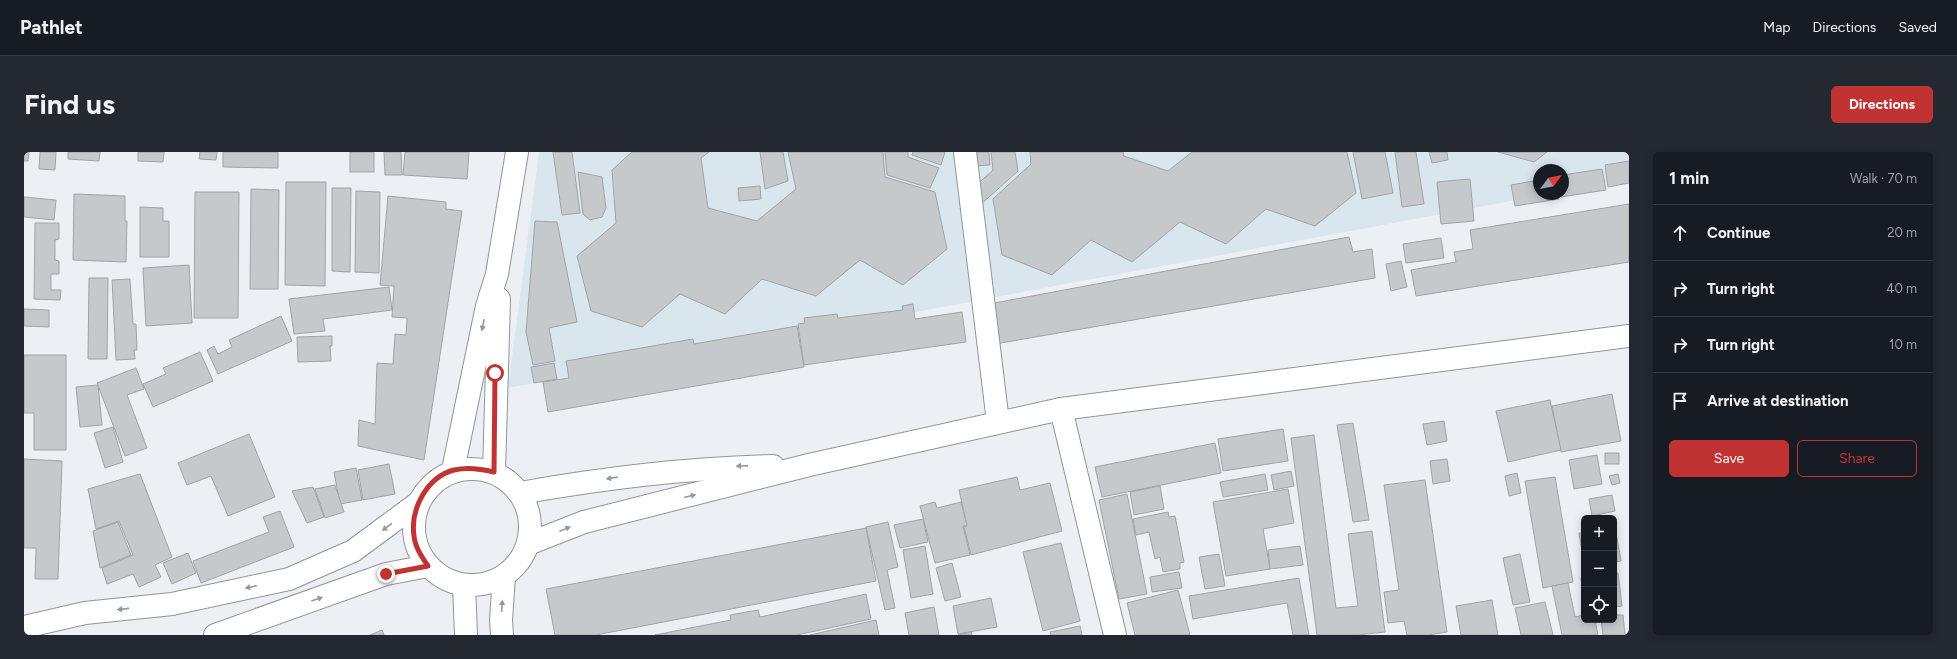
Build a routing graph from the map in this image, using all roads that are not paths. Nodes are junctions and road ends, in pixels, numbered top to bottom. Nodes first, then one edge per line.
1 (517, 152) edge
2 (965, 152) edge
3 (497, 274) junction
4 (1629, 336) edge
5 (1061, 409) junction
6 (998, 422) junction
7 (808, 465) junction
8 (453, 470) junction
9 (494, 472) junction
10 (520, 493) junction
11 (418, 503) junction
12 (528, 544) junction
13 (428, 566) junction
14 (504, 576) junction
15 (464, 585) junction
16 (24, 628) edge
17 (215, 635) edge
18 (466, 635) edge
19 (502, 635) edge
20 (1115, 635) edge

1 - 3 main road
2 - 6 main road
3 -> 8 main road
3 - 9 main road
4 - 5 main road
5 - 6 main road
5 - 20 main road
6 - 7 main road
7 -> 10 main road
12 -> 7 main road
8 - 9 main road
8 - 11 main road
9 - 10 main road
10 - 12 main road
11 - 13 main road
11 -> 16 main road
12 - 14 main road
13 - 15 main road
17 -> 13 main road
14 - 15 main road
19 -> 14 main road
15 - 18 main road

